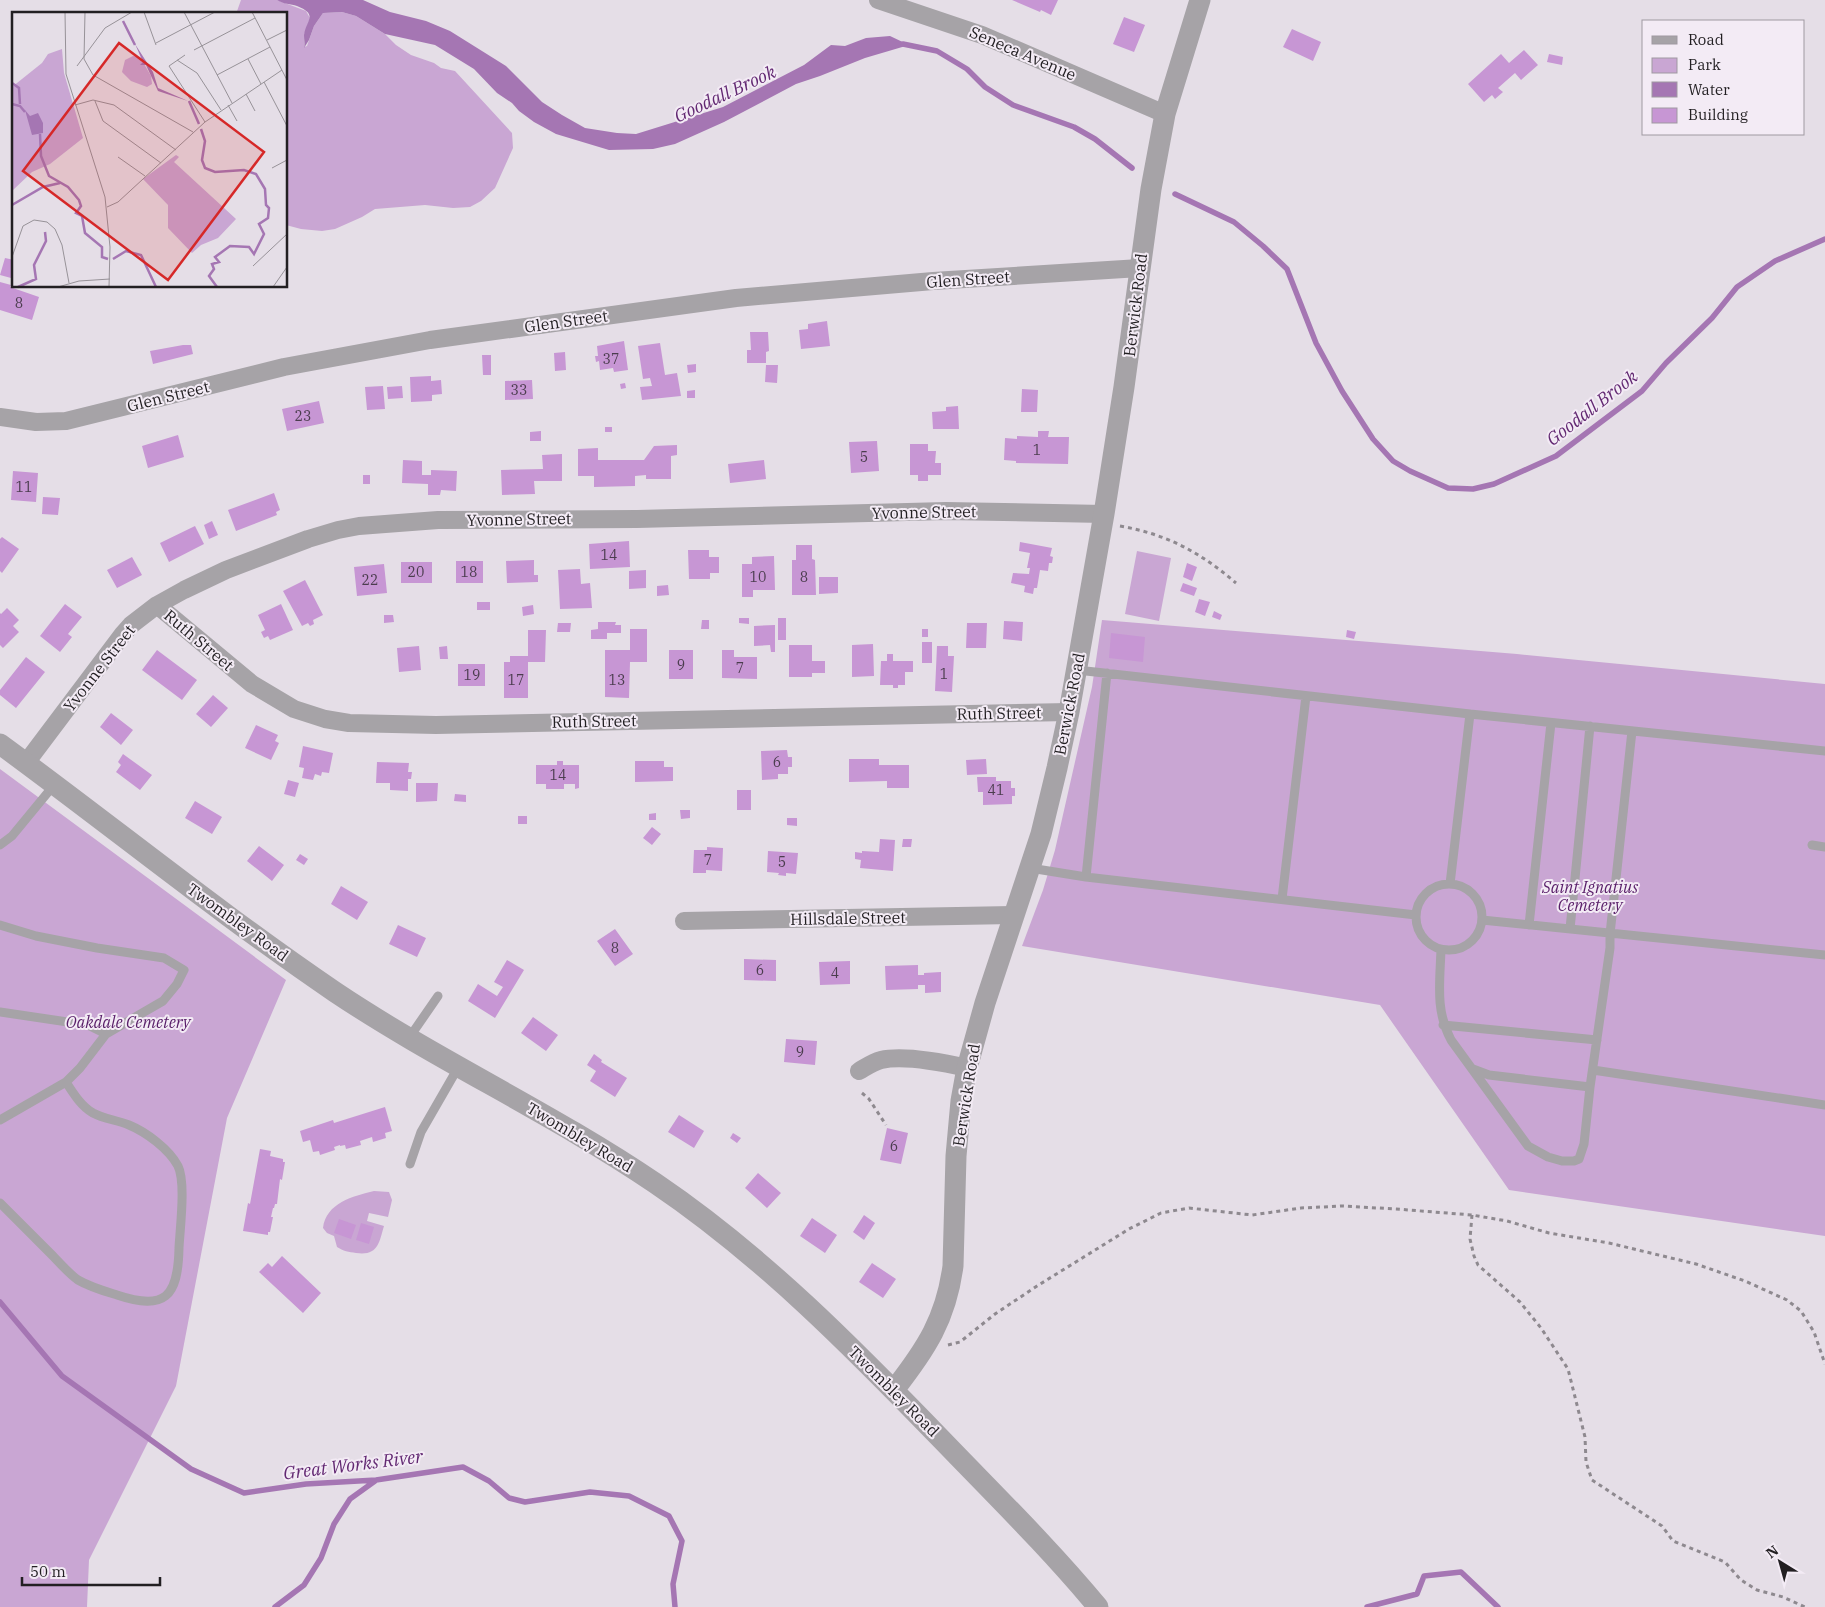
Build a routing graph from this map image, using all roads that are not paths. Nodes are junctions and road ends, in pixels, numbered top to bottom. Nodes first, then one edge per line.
1 (878, 0) edge
2 (1200, 0) edge
3 (1165, 114) junction
4 (1140, 268) junction
5 (0, 416) edge
6 (1103, 519) junction
7 (157, 605) junction
8 (1076, 670) junction
9 (1107, 673) junction
10 (1306, 696) junction
11 (1069, 712) junction
12 (1470, 714) junction
13 (1551, 723) junction
14 (1590, 726) junction
15 (1632, 731) junction
16 (0, 744) edge
17 (1825, 751) edge
18 (26, 763) junction
19 (54, 785) junction
20 (0, 845) edge
21 (1812, 845) dead end
22 (1825, 846) edge
23 (1030, 868) junction
24 (1086, 877) junction
25 (1450, 884) junction
26 (1282, 899) junction
27 (1013, 914) junction
28 (1416, 915) junction
29 (1482, 920) junction
30 (684, 921) dead end
31 (0, 925) edge
32 (1529, 925) junction
33 (1570, 929) junction
34 (1610, 934) junction
35 (1441, 949) junction
36 (1825, 955) edge
37 (438, 996) dead end
38 (0, 1012) edge
39 (1443, 1025) junction
40 (106, 1034) junction
41 (409, 1038) junction
42 (1597, 1040) junction
43 (459, 1066) junction
44 (1468, 1066) junction
45 (968, 1068) junction
46 (859, 1070) dead end
47 (1593, 1070) junction
48 (66, 1082) junction
49 (1590, 1087) junction
50 (1825, 1105) edge
51 (0, 1120) edge
52 (410, 1164) dead end
53 (0, 1203) edge
54 (894, 1390) junction
55 (1098, 1607) edge

1 - 3 street, Seneca Avenue
2 - 3 street, Berwick Road
3 - 4 street, Berwick Road
4 - 5 street, Glen Street
4 - 6 street, Berwick Road
6 - 7 street, Yvonne Street
6 - 8 street, Berwick Road
7 - 11 street, Ruth Street
7 - 18 street, Yvonne Street
8 - 9 lane
8 - 11 street, Berwick Road
9 - 10 lane
9 - 24 lane
10 - 12 lane
10 - 26 lane
11 - 23 street, Berwick Road
12 - 13 lane
12 - 25 lane
13 - 14 lane
13 - 32 lane
14 - 15 lane
14 - 33 lane
15 - 17 lane
15 - 34 lane
16 - 18 street, Twombley Road
18 - 19 street, Twombley Road
19 - 20 lane
19 - 41 street, Twombley Road
21 - 22 lane
23 - 24 lane
23 - 27 street, Berwick Road
24 - 26 lane
25 - 28 lane
25 - 29 lane
26 - 28 lane
27 - 30 street, Hillsdale Street
27 - 45 street, Berwick Road
28 - 35 lane
29 - 32 lane
29 - 35 lane
31 - 40 lane
32 - 33 lane
33 - 34 lane
34 - 36 lane
34 - 42 lane
35 - 39 lane
37 - 41 lane
38 - 40 lane
39 - 42 lane
39 - 44 lane
40 - 48 lane
41 - 43 street, Twombley Road
42 - 47 lane
43 - 52 lane
43 - 54 street, Twombley Road
44 - 49 lane
44 - 49 lane
45 - 46 street
45 - 54 street, Berwick Road
47 - 49 lane
47 - 50 lane
48 - 51 lane
48 - 53 lane
54 - 55 street, Twombley Road

